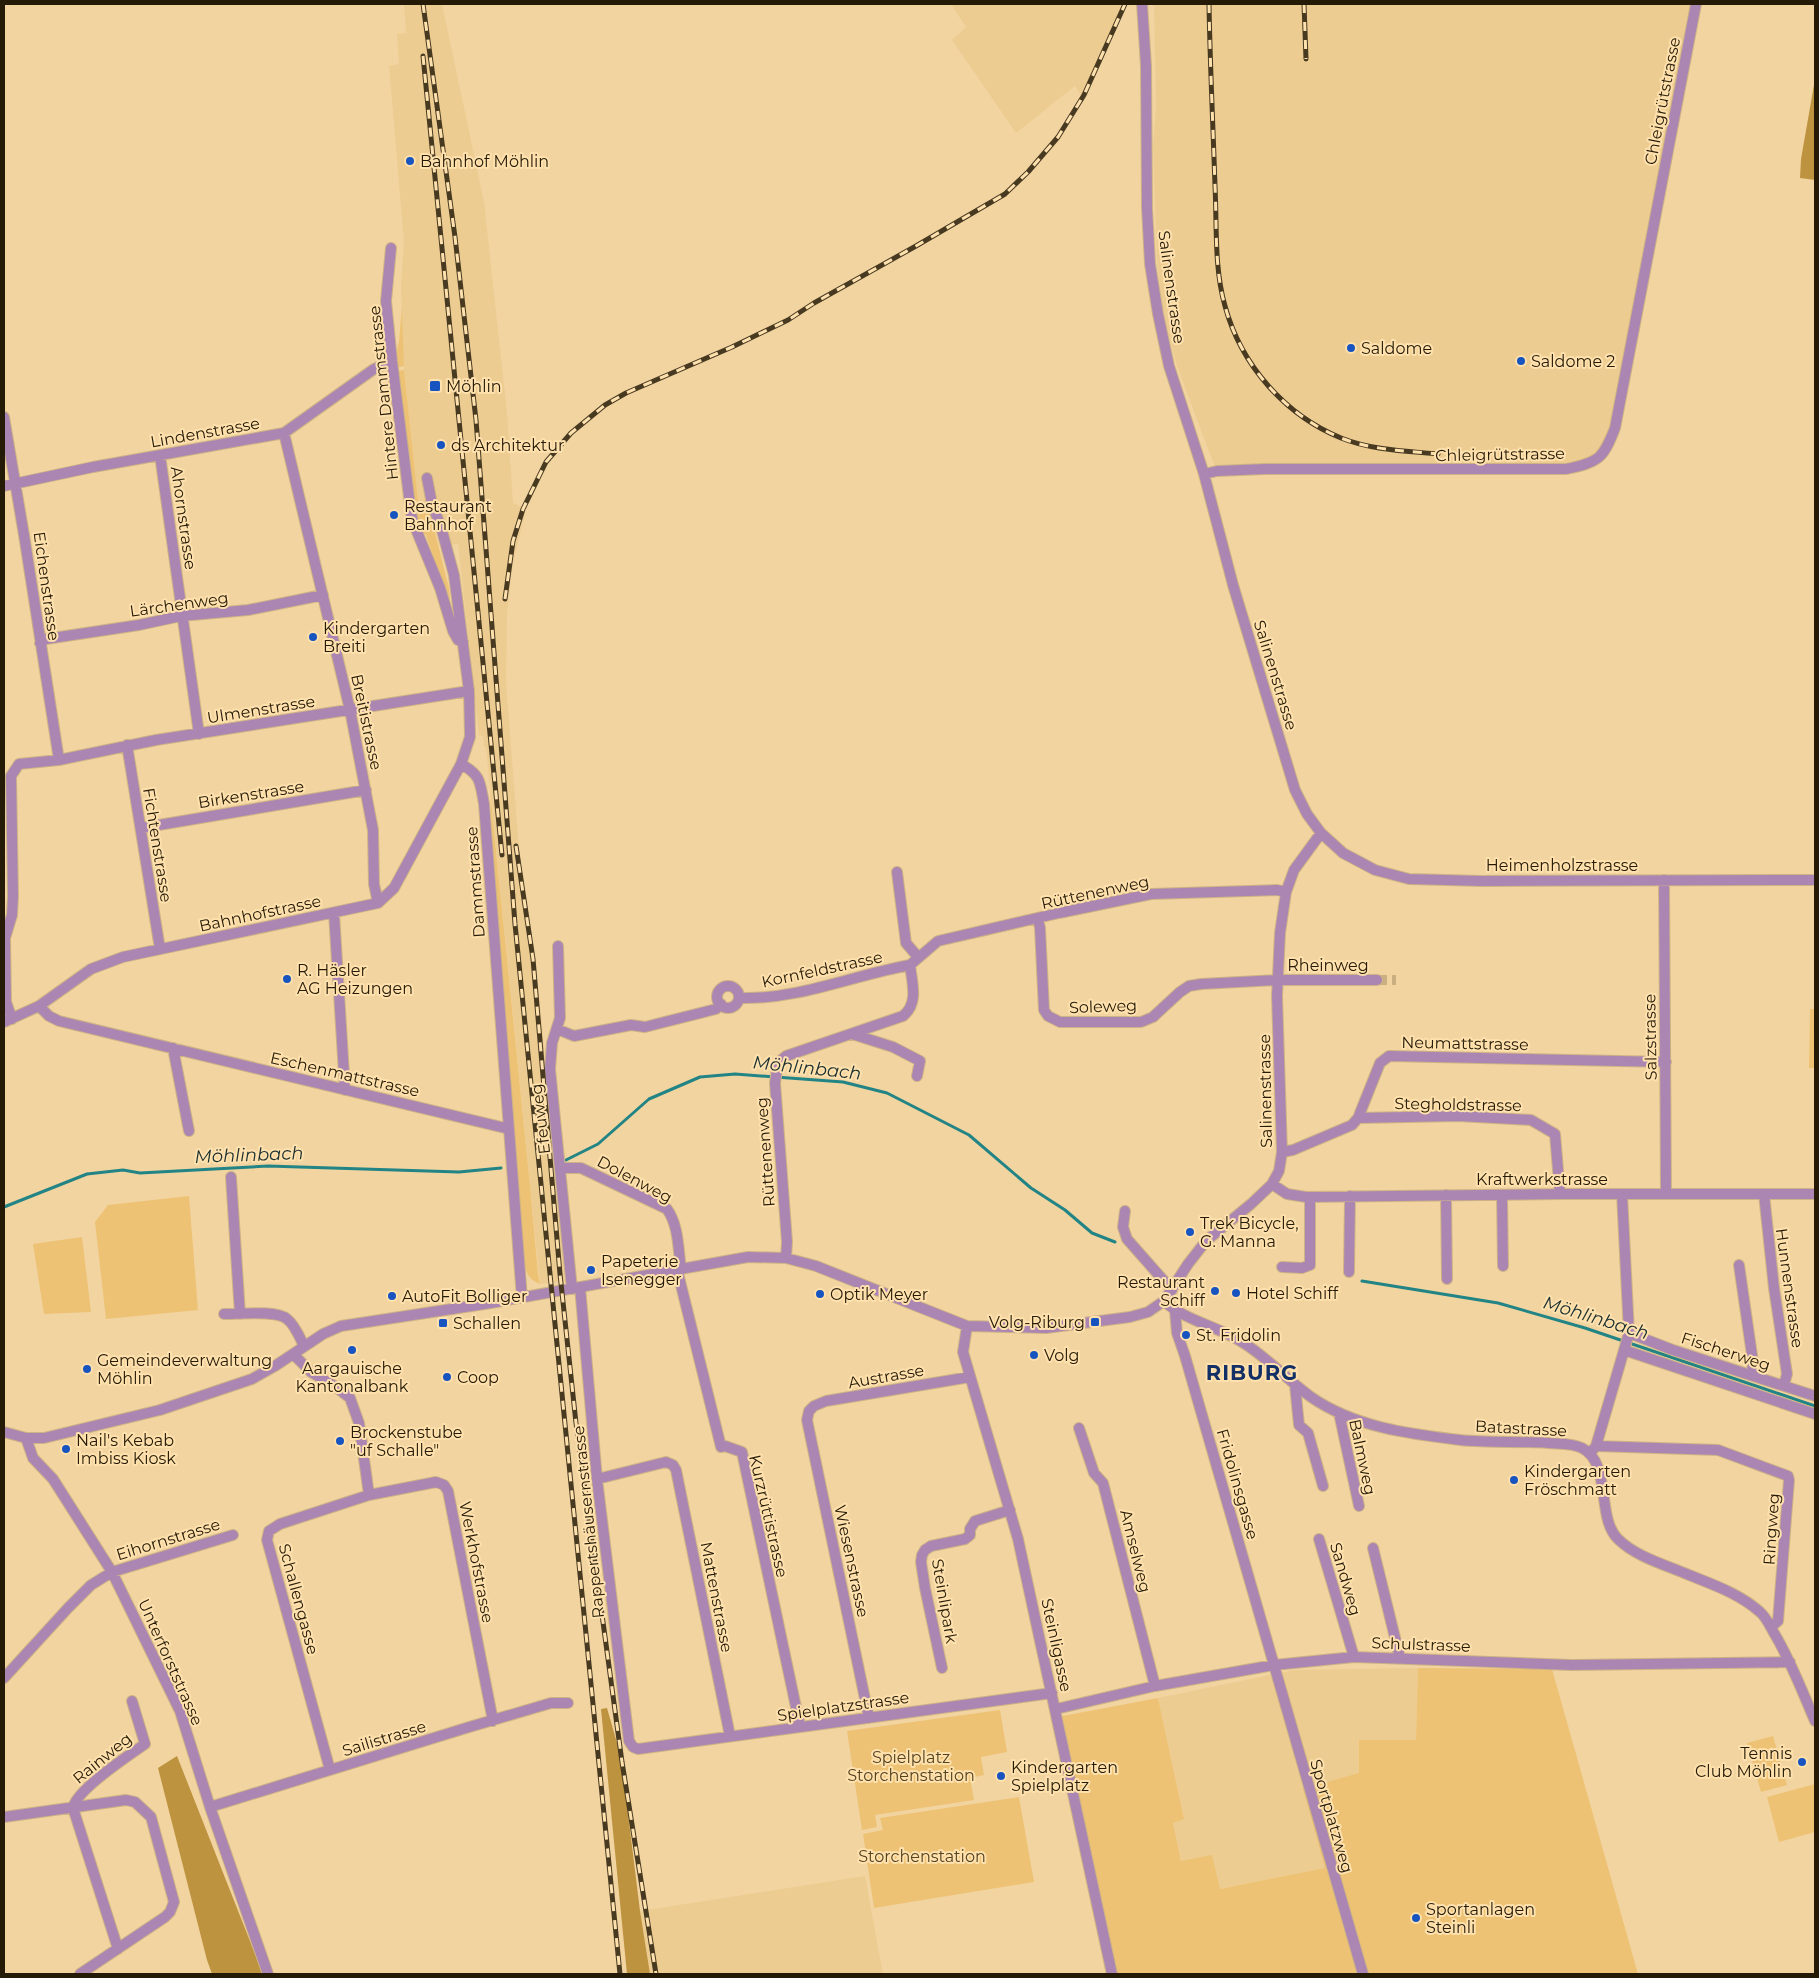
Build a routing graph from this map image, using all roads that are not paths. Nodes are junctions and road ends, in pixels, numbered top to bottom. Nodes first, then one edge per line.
1 (1142, 4) edge
2 (1696, 4) edge
3 (391, 248) dead end
4 (392, 361) junction
5 (4, 417) edge
6 (284, 433) junction
7 (160, 455) junction
8 (1204, 474) junction
9 (427, 478) dead end
10 (16, 483) junction
11 (4, 486) edge
12 (323, 595) junction
13 (182, 616) junction
14 (40, 642) junction
15 (464, 642) junction
16 (469, 691) junction
17 (350, 710) junction
18 (199, 734) junction
19 (127, 745) junction
20 (59, 760) junction
21 (461, 764) junction
22 (366, 790) junction
23 (140, 828) junction
24 (1322, 833) junction
25 (897, 872) dead end
26 (1664, 880) junction
27 (1815, 880) edge
28 (1286, 892) junction
29 (378, 903) junction
30 (334, 913) junction
31 (1038, 919) junction
32 (558, 946) dead end
33 (160, 949) junction
34 (918, 957) junction
35 (910, 965) junction
36 (1278, 980) junction
37 (1378, 980) tunnel mouth
38 (740, 998) junction
39 (720, 1004) junction
40 (39, 1006) junction
41 (8, 1021) edge
42 (557, 1029) junction
43 (852, 1034) junction
44 (173, 1048) junction
45 (1666, 1062) junction
46 (917, 1076) dead end
47 (345, 1090) junction
48 (1358, 1118) junction
49 (509, 1129) junction
50 (189, 1132) dead end
51 (1282, 1152) junction
52 (561, 1168) junction
53 (231, 1176) dead end
54 (1272, 1184) junction
55 (1666, 1193) junction
56 (1560, 1194) junction
57 (1622, 1194) junction
58 (1764, 1194) junction
59 (1815, 1194) edge
60 (1446, 1195) junction
61 (1502, 1195) junction
62 (1350, 1196) junction
63 (1310, 1197) junction
64 (1125, 1211) dead end
65 (786, 1258) junction
66 (1740, 1265) dead end
67 (1503, 1266) dead end
68 (1282, 1267) dead end
69 (679, 1269) junction
70 (1350, 1272) dead end
71 (1447, 1279) dead end
72 (576, 1288) junction
73 (1172, 1290) junction
74 (522, 1298) junction
75 (1164, 1301) junction
76 (1175, 1311) junction
77 (224, 1314) dead end
78 (240, 1314) junction
79 (967, 1326) junction
80 (1629, 1333) junction
81 (304, 1346) junction
82 (1624, 1350) junction
83 (293, 1354) junction
84 (1752, 1374) junction
85 (970, 1377) junction
86 (1295, 1385) junction
87 (1784, 1385) junction
88 (1815, 1396) edge
89 (809, 1411) joint
90 (1339, 1413) junction
91 (1815, 1414) edge
92 (1079, 1428) dead end
93 (4, 1432) edge
94 (26, 1438) junction
95 (1593, 1450) junction
96 (597, 1479) junction
97 (1323, 1486) dead end
98 (369, 1495) junction
99 (1358, 1506) dead end
100 (1010, 1510) junction
101 (234, 1535) dead end
102 (1319, 1539) dead end
103 (1373, 1548) dead end
104 (112, 1572) junction
105 (1771, 1627) junction
106 (1354, 1657) junction
107 (1400, 1658) junction
108 (1790, 1662) junction
109 (1274, 1665) junction
110 (942, 1668) dead end
111 (4, 1678) edge
112 (1156, 1686) junction
113 (1052, 1693) junction
114 (132, 1702) dead end
115 (568, 1702) dead end
116 (1056, 1709) junction
117 (1813, 1709) edge
118 (869, 1718) junction
119 (494, 1721) junction
120 (1815, 1721) edge
121 (800, 1726) junction
122 (730, 1736) junction
123 (638, 1748) joint
124 (330, 1770) junction
125 (210, 1807) junction
126 (72, 1808) junction
127 (4, 1817) edge
128 (118, 1949) junction
129 (80, 1974) edge
130 (268, 1974) edge
131 (1112, 1974) edge
132 (1362, 1974) edge

1 - 8 street, Salinenstrasse
2 - 8 street, Chleigrütstrasse
3 - 4 street, Hintere Dammstrasse
4 - 6 street, Lindenstrasse
4 - 15 street, Hintere Dammstrasse
5 - 10 street, Eichenstrasse
6 - 7 street, Lindenstrasse
6 - 12 street, Breitistrasse
7 - 10 street, Lindenstrasse
7 - 13 street, Ahornstrasse
8 - 24 street, Salinenstrasse
9 - 15 street
10 - 11 street, Lindenstrasse
10 - 14 street, Eichenstrasse
12 - 13 street, Lärchenweg
12 - 17 street, Breitistrasse
13 - 14 street, Lärchenweg
13 - 18 street, Ahornstrasse
14 - 20 street, Eichenstrasse
15 - 16 street
16 - 17 street, Ulmenstrasse
16 - 21 street
17 - 18 street, Ulmenstrasse
17 - 22 street, Breitistrasse
18 - 19 street, Ulmenstrasse
19 - 20 street, Ulmenstrasse
19 - 23 street, Fichtenstrasse
20 - 41 street, Ulmenstrasse
21 - 29 street
21 - 49 street, Dammstrasse
22 - 23 street, Birkenstrasse
22 - 29 street, Breitistrasse
23 - 33 street, Fichtenstrasse
24 - 26 street, Heimenholzstrasse
24 - 28 street, Salinenstrasse
25 - 34 street
26 - 27 street, Heimenholzstrasse
26 - 45 street, Salzstrasse
28 - 31 street, Rüttenenweg
28 - 36 street, Salinenstrasse
29 - 30 street, Bahnhofstrasse
30 - 33 street, Bahnhofstrasse
30 - 47 street
31 - 34 street, Rüttenenweg
31 - 36 street, Soleweg
32 - 42 street, Efeuweg
33 - 40 street, Bahnhofstrasse
34 - 35 street, Rüttenenweg
35 - 38 street, Kornfeldstrasse
35 - 43 street, Rüttenenweg
36 - 37 street, Rheinweg
36 - 51 street, Salinenstrasse
38 - 39 street, Kornfeldstrasse
38 - 39 street
39 - 42 street, Kornfeldstrasse
40 - 41 street, Bahnhofstrasse
40 - 44 street, Eschenmattstrasse
42 - 52 street, Efeuweg
43 - 46 street
43 - 65 street, Rüttenenweg
44 - 47 street, Eschenmattstrasse
44 - 50 street
45 - 48 street, Neumattstrasse
45 - 55 street, Salzstrasse
47 - 49 street, Eschenmattstrasse
48 - 51 street
48 - 56 street, Stegholdstrasse
49 - 74 street, Dammstrasse
51 - 54 street, Salinenstrasse
52 - 69 street, Dolenweg
52 - 72 street, Efeuweg
53 - 78 street
54 - 63 street, Kraftwerkstrasse
54 - 73 street, Salinenstrasse
55 - 57 street, Kraftwerkstrasse
55 - 58 street, Kraftwerkstrasse
56 - 57 street, Kraftwerkstrasse
56 - 61 street, Kraftwerkstrasse
57 - 80 street
58 - 59 street, Kraftwerkstrasse
58 - 87 street, Hunnenstrasse
60 - 61 street, Kraftwerkstrasse
60 - 62 street, Kraftwerkstrasse
60 - 71 street
61 - 67 street
62 - 63 street, Kraftwerkstrasse
62 - 70 street
63 - 68 street
64 - 73 street
65 - 69 street
65 - 79 street
66 - 84 street
69 - 72 street
69 - 121 street, Kurzrüttistrasse
72 - 74 street
72 - 96 street, Rappertshäusernstrasse
73 - 75 street, Salinenstrasse
74 - 81 street
75 - 76 street, Batastrasse
75 - 79 street
76 - 86 street, Batastrasse
76 - 109 street, Fridolinsgasse
77 - 78 street
78 - 81 street
79 - 85 street, Steinligasse
80 - 82 street
80 - 84 street, Fischerweg
81 - 83 street
82 - 91 street
82 - 95 street
83 - 94 street
83 - 98 street
84 - 87 street, Fischerweg
85 - 89 street, Austrasse
85 - 100 street, Steinligasse
86 - 90 street, Batastrasse
86 - 97 street
87 - 88 street, Fischerweg
89 - 118 street, Wiesenstrasse
90 - 95 street, Batastrasse
90 - 99 street, Balmweg
92 - 112 street, Amselweg
93 - 94 street
94 - 104 street, Unterforststrasse
95 - 105 street
95 - 105 street, Ringweg
96 - 122 street, Mattenstrasse
96 - 123 street, Rappertshäusernstrasse
98 - 119 street, Werkhofstrasse
98 - 124 street, Schallengasse
100 - 110 street, Steinlipark
100 - 113 street, Steinligasse
101 - 104 street, Eihornstrasse
102 - 106 street, Sandweg
103 - 107 street
104 - 111 street, Eihornstrasse
104 - 125 street, Unterforststrasse
105 - 108 street
106 - 107 street, Schulstrasse
106 - 109 street, Schulstrasse
107 - 108 street, Schulstrasse
108 - 117 street
109 - 112 street, Schulstrasse
109 - 132 street, Sportplatzweg
112 - 116 street, Schulstrasse
113 - 116 street, Steinligasse
113 - 118 street, Spielplatzstrasse
114 - 126 street, Rainweg
115 - 119 street, Sailistrasse
116 - 131 street, Steinligasse
117 - 120 street
118 - 121 street, Spielplatzstrasse
119 - 124 street, Sailistrasse
121 - 122 street, Spielplatzstrasse
122 - 123 street, Spielplatzstrasse
124 - 125 street, Sailistrasse
125 - 130 street, Unterforststrasse
126 - 127 street
126 - 128 street
126 - 128 street
128 - 129 street

